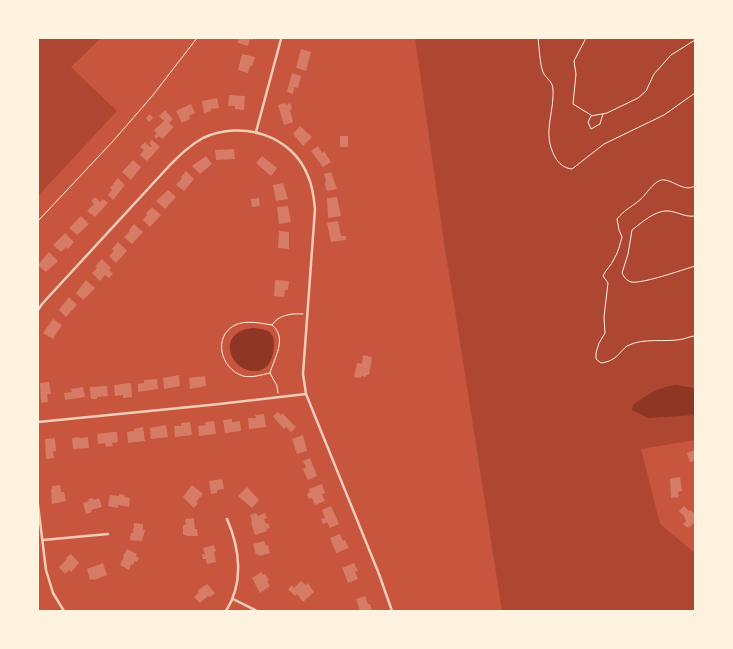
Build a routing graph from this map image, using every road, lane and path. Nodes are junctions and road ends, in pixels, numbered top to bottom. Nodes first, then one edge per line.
1 (197, 38) edge
2 (538, 38) edge
3 (586, 38) edge
4 (281, 39) dead end
5 (695, 40) edge
6 (695, 93) edge
7 (603, 114) junction
8 (591, 116) junction
9 (256, 132) junction
10 (695, 186) edge
11 (695, 216) edge
12 (38, 221) edge
13 (695, 266) edge
14 (38, 310) edge
15 (307, 314) junction
16 (272, 325) junction
17 (695, 336) edge
18 (270, 373) junction
19 (306, 394) junction
20 (279, 397) junction
21 (38, 422) edge
22 (38, 505) edge
23 (227, 519) dead end
24 (108, 534) dead end
25 (43, 540) junction
26 (232, 599) junction
27 (64, 611) edge
28 (226, 611) edge
29 (257, 611) edge
30 (392, 611) edge

1 - 12 path
2 - 6 path
3 - 8 path
4 - 9 street
5 - 7 path
7 - 8 path
7 - 8 path
9 - 14 street
9 - 15 street
10 - 17 path
11 - 13 path
15 - 16 path
15 - 19 street
16 - 18 path
16 - 18 path
18 - 20 path
19 - 20 street
19 - 30 street
20 - 21 street
22 - 25 street
23 - 26 street
24 - 25 street
25 - 27 street
26 - 28 street
26 - 29 street

